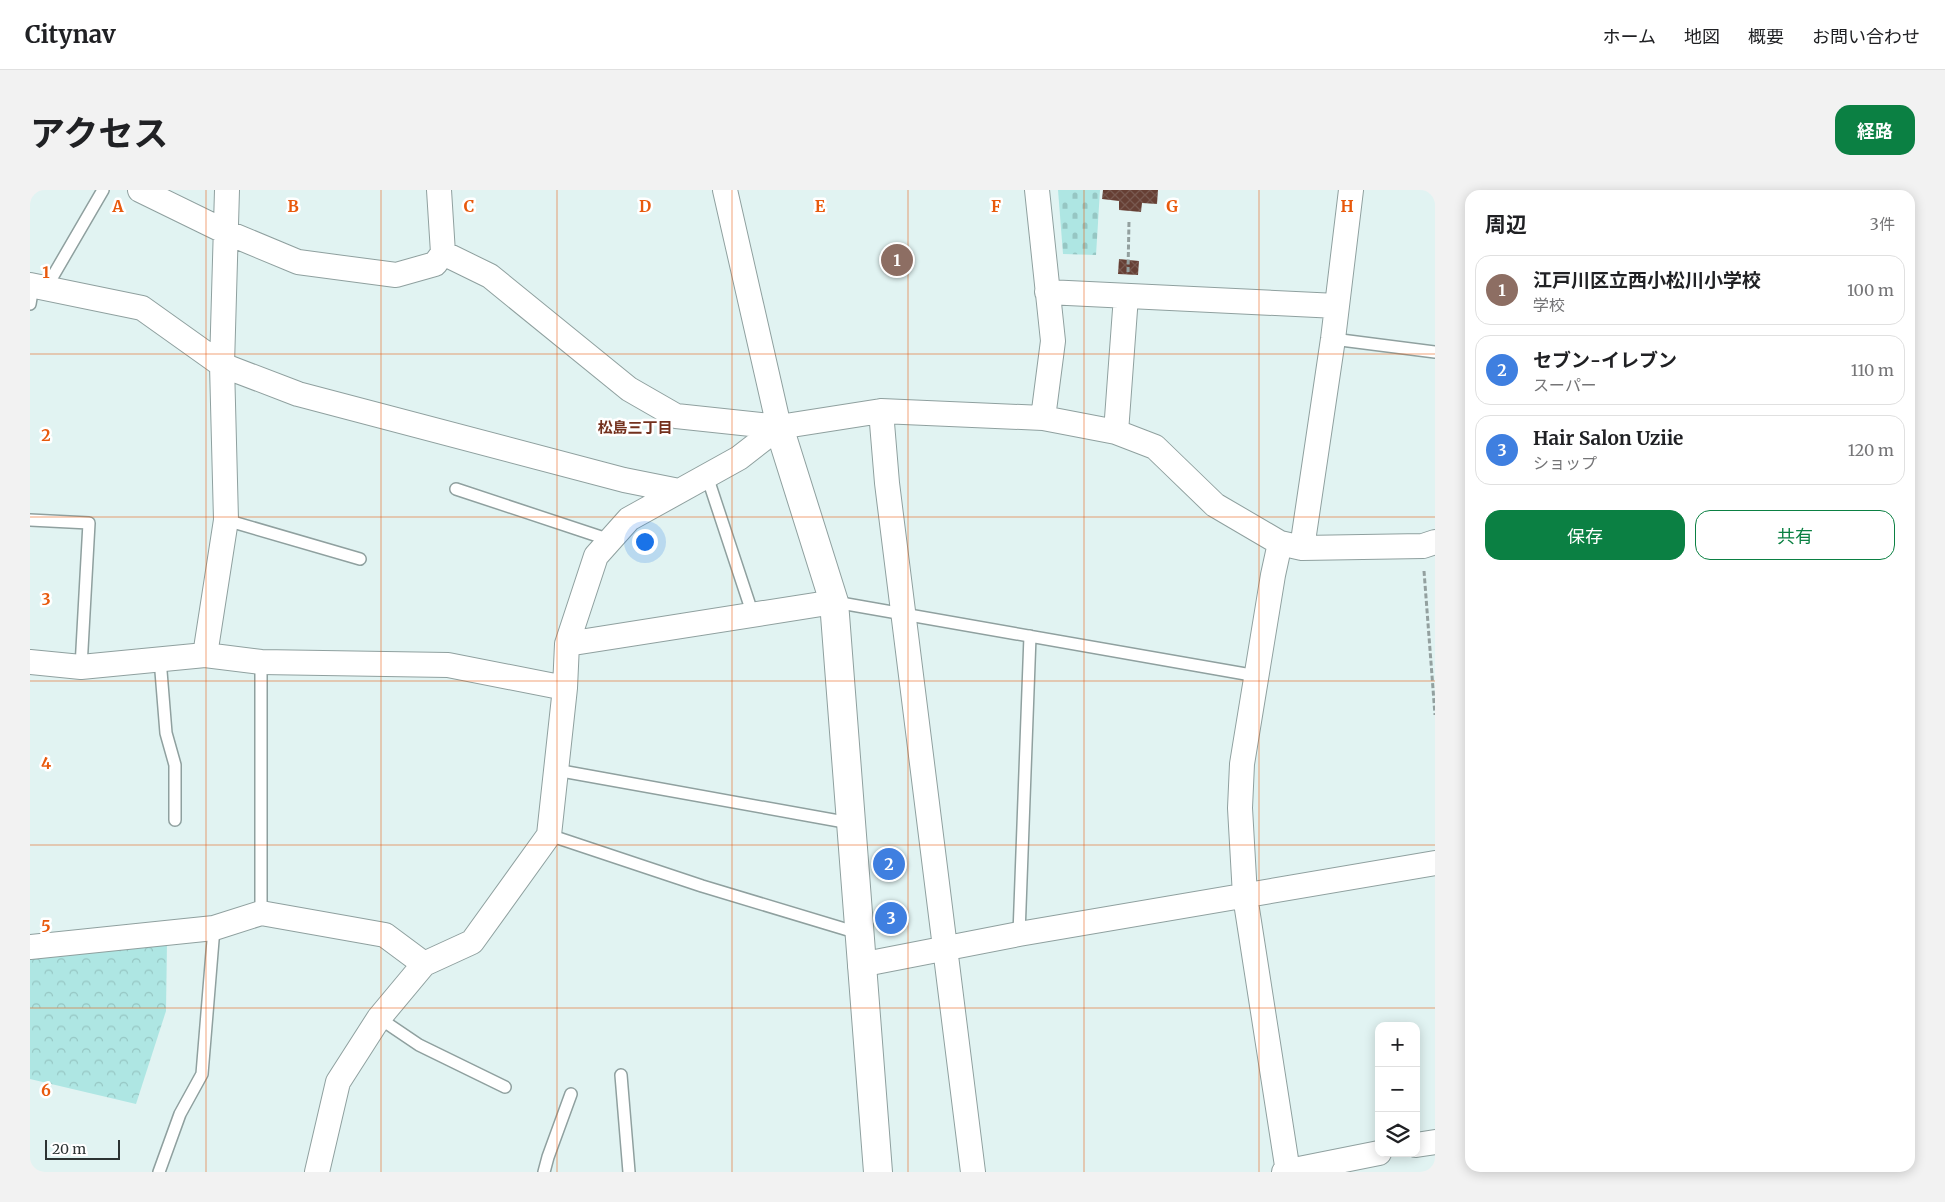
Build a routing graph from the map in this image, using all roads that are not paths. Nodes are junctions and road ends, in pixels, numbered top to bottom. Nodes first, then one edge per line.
1 (103, 190) edge
2 (140, 190) edge
3 (227, 190) edge
4 (439, 190) edge
5 (725, 190) edge
6 (1037, 190) edge
7 (1351, 190) edge
8 (226, 232) junction
9 (442, 253) junction
10 (1127, 285) junction
11 (35, 291) edge
12 (1047, 292) junction
13 (1336, 306) junction
14 (1333, 339) junction
15 (1435, 352) edge
16 (222, 365) junction
17 (881, 410) junction
18 (1043, 418) junction
19 (779, 427) junction
20 (1116, 432) junction
21 (706, 476) junction
22 (456, 490) dead end
23 (679, 491) junction
24 (30, 520) edge
25 (226, 520) junction
26 (610, 540) junction
27 (1429, 544) edge
28 (1291, 545) junction
29 (360, 559) dead end
30 (834, 602) junction
31 (904, 614) junction
32 (753, 615) junction
33 (1030, 636) junction
34 (566, 644) junction
35 (205, 655) junction
36 (160, 660) junction
37 (30, 662) edge
38 (261, 662) junction
39 (81, 666) junction
40 (1256, 676) junction
41 (564, 688) junction
42 (556, 770) junction
43 (175, 820) dead end
44 (850, 823) junction
45 (549, 835) junction
46 (1435, 863) edge
47 (1245, 896) junction
48 (261, 913) junction
49 (214, 928) junction
50 (858, 933) junction
51 (1019, 934) junction
52 (30, 947) edge
53 (945, 949) junction
54 (424, 964) junction
55 (860, 965) junction
56 (380, 1018) junction
57 (622, 1074) dead end
58 (505, 1087) dead end
59 (571, 1094) dead end
60 (1435, 1142) edge
61 (1420, 1144) edge
62 (1375, 1154) edge
63 (1286, 1171) edge
64 (160, 1172) edge
65 (317, 1172) edge
66 (544, 1172) edge
67 (630, 1172) edge
68 (878, 1172) edge
69 (973, 1172) edge

1 - 11 lane
2 - 8 street
3 - 8 street
4 - 9 street
5 - 19 street
6 - 12 street
7 - 13 street
8 - 9 street
8 - 16 street
9 - 19 street
10 - 12 street
10 - 13 street
10 - 20 street
11 - 16 street
12 - 18 street
13 - 14 street
14 - 15 lane
14 - 28 street
16 - 23 street
16 - 25 street
17 - 18 street
17 - 19 street
17 - 31 street
18 - 20 street
19 - 21 street
19 - 30 street
20 - 28 street
21 - 23 street
21 - 32 lane
22 - 26 lane
23 - 26 street
24 - 39 lane
25 - 29 lane
25 - 35 street
26 - 34 street
27 - 28 street
28 - 40 street
30 - 31 lane
30 - 32 street
30 - 44 street
31 - 33 lane
31 - 53 street
32 - 34 street
33 - 40 lane
33 - 51 lane
34 - 41 street
35 - 36 street
35 - 38 street
36 - 39 street
36 - 43 lane
37 - 39 street
38 - 41 street
38 - 48 lane
40 - 47 street
41 - 42 street
42 - 44 lane
42 - 45 street
44 - 50 street
45 - 50 lane
45 - 54 street
46 - 47 street
47 - 51 street
47 - 63 street
48 - 49 street
48 - 54 street
49 - 52 street
49 - 64 lane
50 - 55 street
51 - 53 street
53 - 55 street
53 - 69 street
54 - 56 street
55 - 68 street
56 - 58 lane
56 - 65 street
57 - 67 lane
59 - 66 lane
60 - 61 street
62 - 63 street

